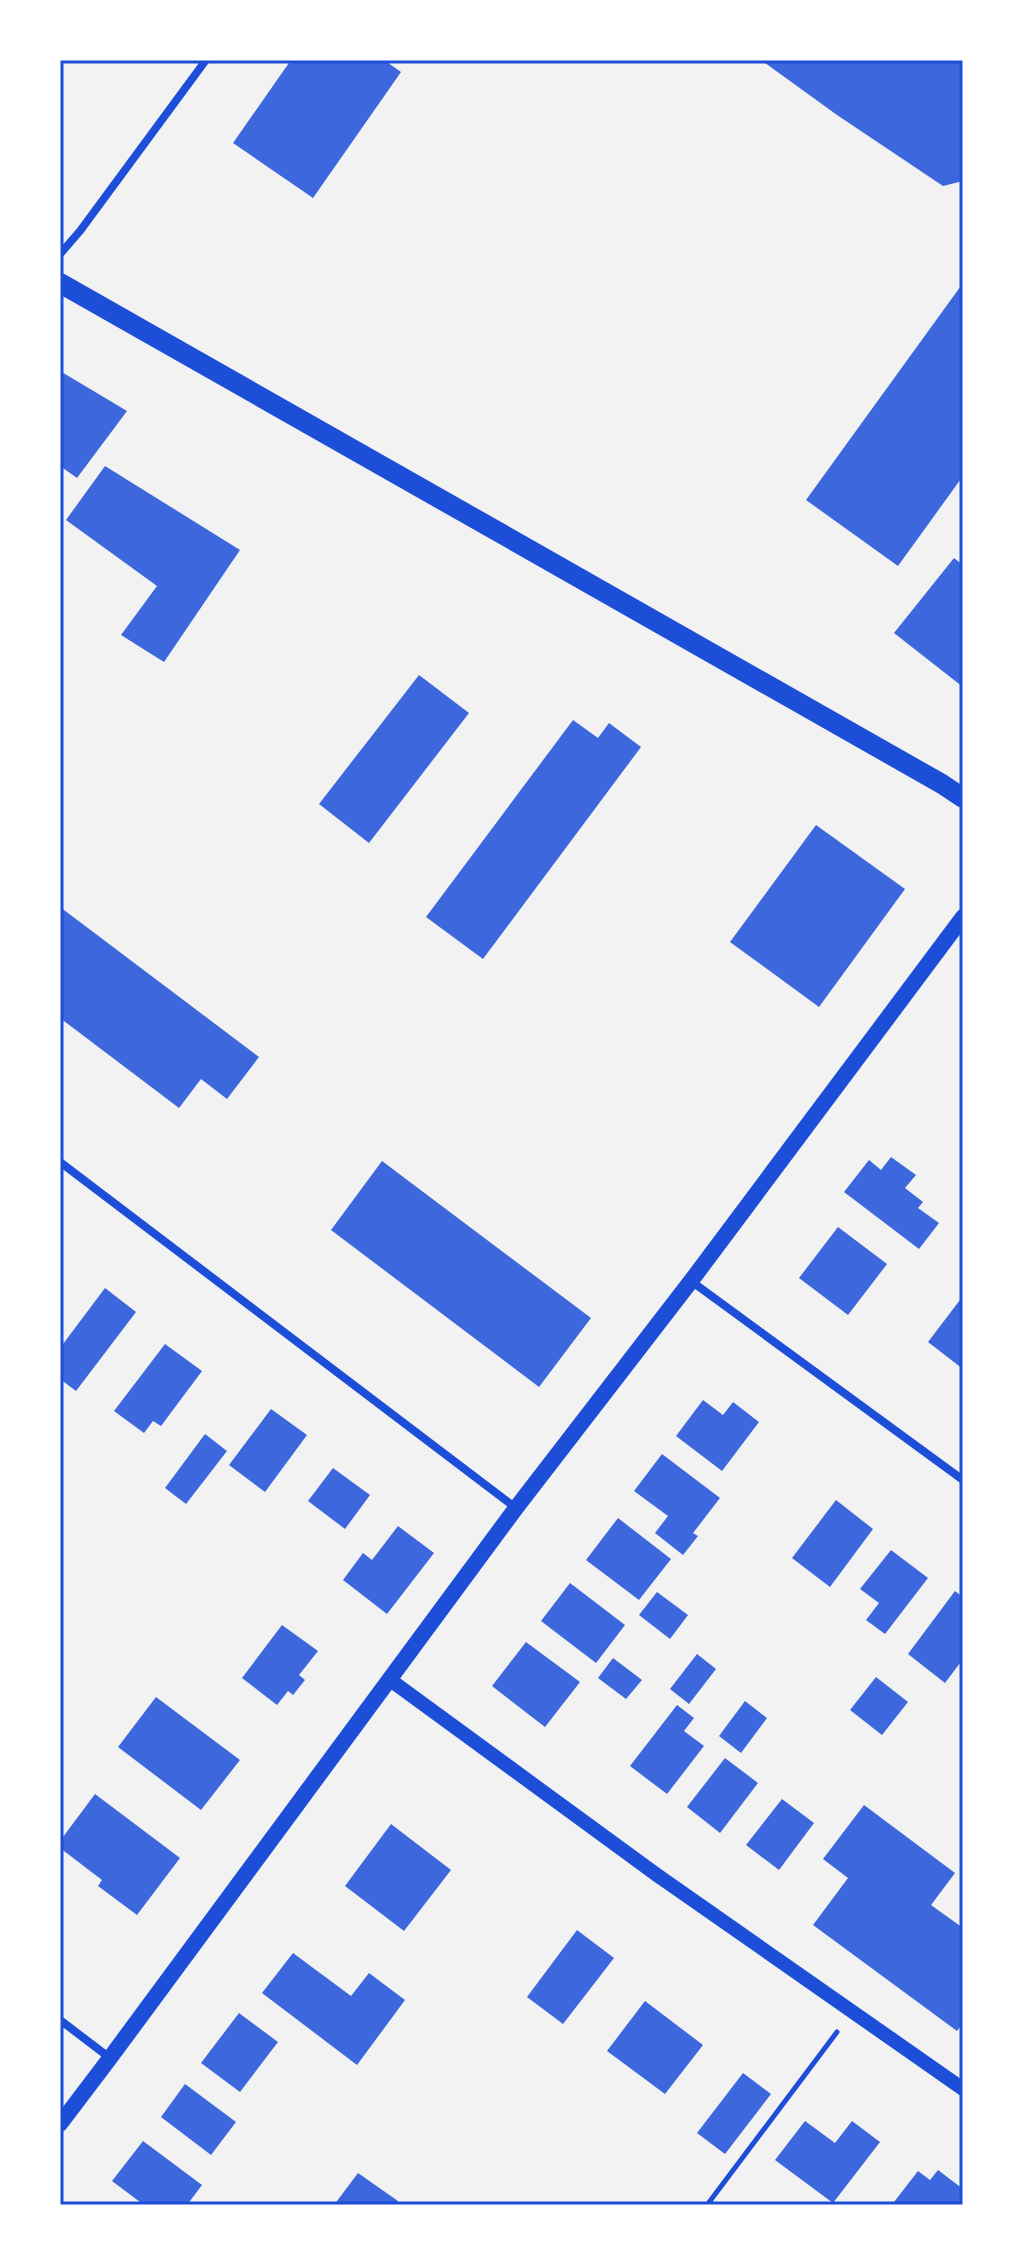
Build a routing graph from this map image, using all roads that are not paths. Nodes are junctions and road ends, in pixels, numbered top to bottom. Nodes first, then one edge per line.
1 (206, 60) edge
2 (60, 254) edge
3 (60, 283) edge
4 (963, 798) edge
5 (963, 917) edge
6 (60, 1162) edge
7 (691, 1281) junction
8 (963, 1480) edge
9 (516, 1508) junction
10 (389, 1679) junction
11 (60, 2020) edge
12 (110, 2058) junction
13 (963, 2089) edge
14 (60, 2124) edge

1 - 2 street
3 - 4 main road
5 - 7 main road
6 - 9 street
7 - 8 street
7 - 9 main road
9 - 10 main road
10 - 12 main road
10 - 13 street
11 - 12 street
12 - 14 main road

